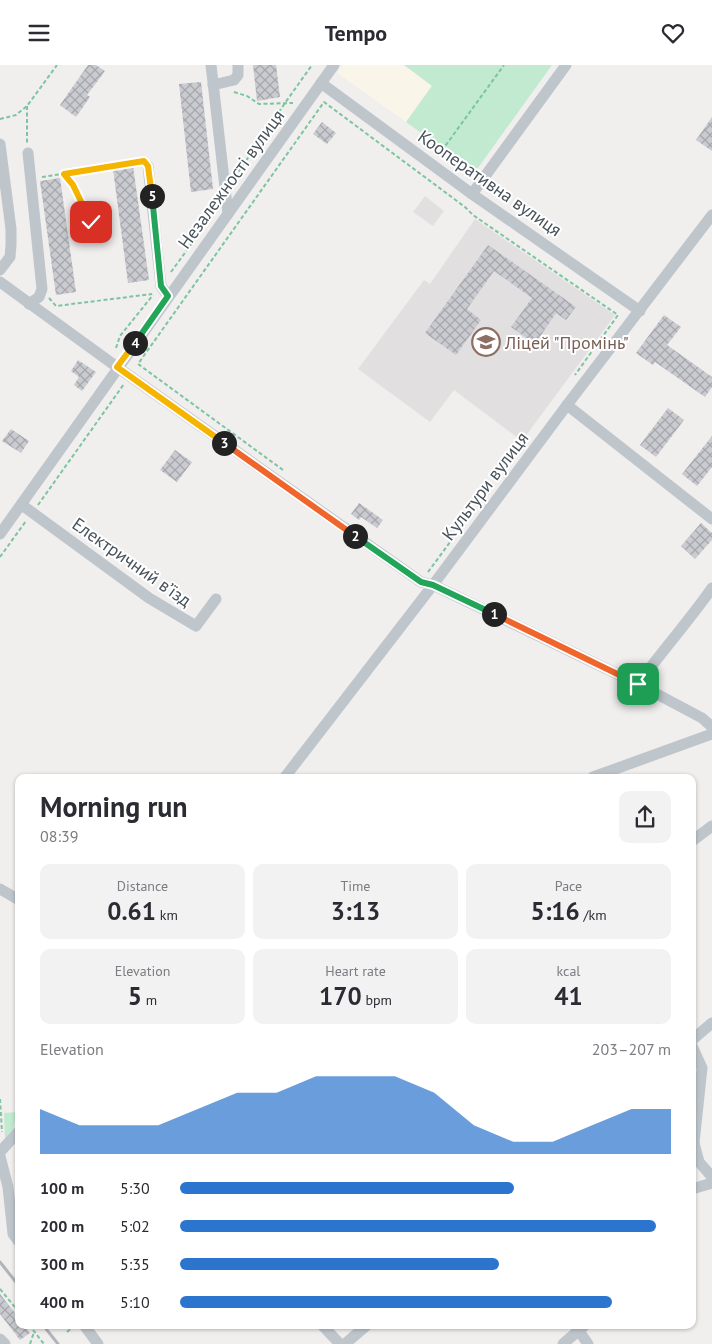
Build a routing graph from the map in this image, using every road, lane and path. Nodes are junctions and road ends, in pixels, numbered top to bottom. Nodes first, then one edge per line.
1 (57, 65) edge
2 (211, 65) edge
3 (238, 65) edge
4 (312, 65) edge
5 (334, 65) edge
6 (504, 65) edge
7 (566, 65) edge
8 (321, 83) junction
9 (216, 85) junction
10 (285, 103) junction
11 (27, 106) junction
12 (0, 119) edge
13 (0, 144) edge
14 (28, 153) joint
15 (432, 164) junction
16 (148, 166) joint
17 (64, 174) junction
18 (234, 178) dead end
19 (30, 179) junction
20 (472, 193) junction
21 (214, 213) dead end
22 (228, 214) junction
23 (712, 215) edge
24 (91, 222) junction
25 (0, 270) edge
26 (0, 282) edge
27 (161, 286) junction
28 (42, 289) junction
29 (168, 296) junction
30 (29, 303) junction
31 (640, 311) junction
32 (116, 348) dead end
33 (117, 367) junction
34 (130, 376) junction
35 (570, 382) dead end
36 (567, 405) junction
37 (290, 475) dead end
38 (22, 505) junction
39 (32, 513) junction
40 (712, 519) edge
41 (461, 528) dead end
42 (0, 534) edge
43 (0, 557) edge
44 (426, 574) dead end
45 (433, 585) junction
46 (712, 588) edge
47 (216, 599) dead end
48 (638, 684) junction
49 (712, 727) edge
50 (712, 734) edge
51 (287, 774) edge
52 (601, 774) edge
53 (712, 826) edge
54 (696, 838) edge
55 (0, 889) edge
56 (15, 898) edge
57 (712, 1023) edge
58 (696, 1037) edge
59 (696, 1055) edge
60 (0, 1099) edge
61 (696, 1125) edge
62 (15, 1136) edge
63 (696, 1150) edge
64 (1, 1152) edge
65 (712, 1177) edge
66 (712, 1183) edge
67 (696, 1188) edge
68 (15, 1237) edge
69 (0, 1289) edge
70 (15, 1305) edge
71 (70, 1329) edge
72 (87, 1329) edge
73 (326, 1329) edge
74 (363, 1329) edge
75 (577, 1329) edge
76 (581, 1329) edge
77 (34, 1331) joint
78 (67, 1332) dead end
79 (0, 1339) edge
80 (5, 1344) edge
81 (30, 1344) edge
82 (44, 1344) edge
83 (98, 1344) edge
84 (340, 1344) edge
85 (346, 1344) edge
86 (563, 1344) edge
87 (588, 1344) edge

1 - 11 path
2 - 9 street
3 - 9 street
4 - 10 path
5 - 8 street, Незалежності вулиця
6 - 15 path
7 - 20 street
8 - 15 street, Кооперативна вулиця
8 - 22 street, Незалежності вулиця
9 - 10 path
9 - 22 street
10 - 18 path
11 - 12 path
11 - 14 path
13 - 25 street
14 - 19 street
15 - 20 street, Кооперативна вулиця
16 - 17 path
16 - 27 street
17 - 19 path
17 - 24 path
19 - 28 street
20 - 31 street, Кооперативна вулиця
21 - 27 path
22 - 29 street, Незалежності вулиця
23 - 31 street, Культури вулиця
24 - 24 path
26 - 30 street
27 - 29 street
28 - 30 street
28 - 32 path
29 - 33 street, Незалежності вулиця
30 - 33 street
31 - 36 street, Культури вулиця
33 - 34 street
33 - 38 street, Незалежності вулиця
34 - 39 path
34 - 45 street
35 - 37 path
36 - 40 street
36 - 45 street, Культури вулиця
38 - 39 street, Електричний в’їзд
38 - 42 street, Незалежності вулиця
39 - 43 path
39 - 47 street, Електричний в’їзд
41 - 44 path
45 - 48 street
45 - 51 street, Культури вулиця
46 - 48 street
48 - 49 street
50 - 52 street
53 - 54 street
55 - 56 street
57 - 58 street
59 - 61 street
60 - 64 path
62 - 64 street
63 - 65 street
64 - 68 street
66 - 67 street
69 - 70 path
71 - 78 path
72 - 83 street
73 - 84 street
74 - 85 street
75 - 86 street
76 - 87 street
77 - 81 path
77 - 82 path
79 - 80 street

